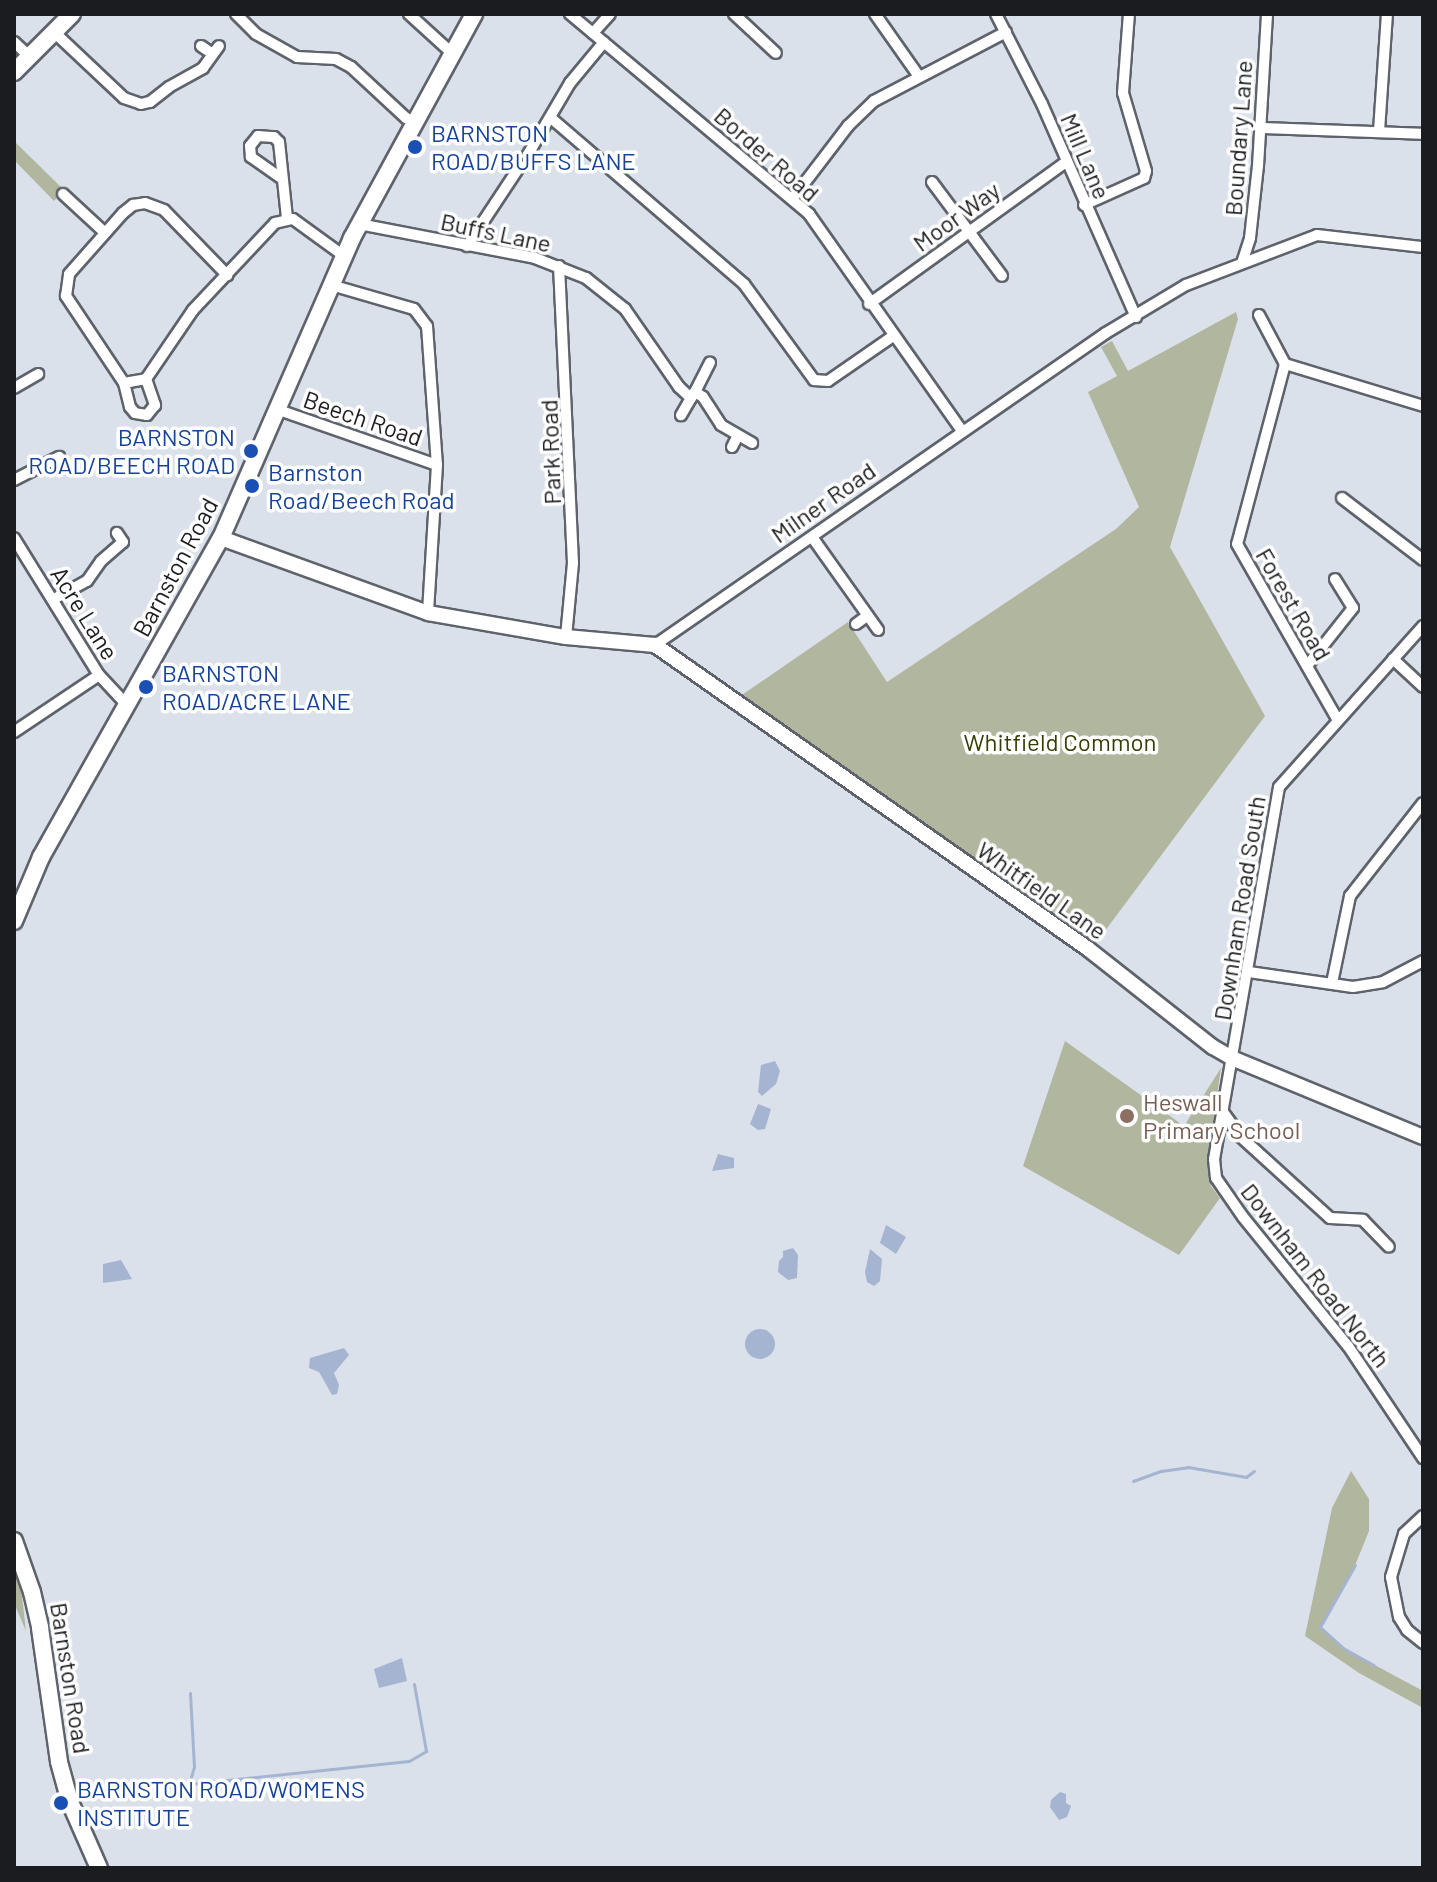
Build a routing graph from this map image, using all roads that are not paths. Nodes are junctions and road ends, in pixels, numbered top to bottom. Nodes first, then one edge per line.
1 (72, 14) edge
2 (236, 14) edge
3 (409, 14) edge
4 (474, 14) edge
5 (570, 14) edge
6 (610, 14) edge
7 (734, 14) edge
8 (875, 14) edge
9 (996, 14) edge
10 (1129, 14) edge
11 (1267, 14) edge
12 (1387, 14) edge
13 (54, 32) junction
14 (1006, 32) junction
15 (593, 33) junction
16 (14, 42) edge
17 (604, 42) junction
18 (201, 46) dead end
19 (777, 53) dead end
20 (453, 54) junction
21 (30, 57) junction
22 (14, 72) edge
23 (918, 75) junction
24 (551, 118) junction
25 (416, 122) junction
26 (1261, 128) junction
27 (1379, 131) junction
28 (1423, 134) edge
29 (527, 156) dead end
30 (1066, 162) junction
31 (520, 166) dead end
32 (281, 178) dead end
33 (932, 182) dead end
34 (63, 194) dead end
35 (793, 198) junction
36 (1084, 205) junction
37 (287, 218) junction
38 (359, 224) junction
39 (970, 231) junction
40 (104, 232) junction
41 (467, 246) junction
42 (1423, 247) edge
43 (344, 256) junction
44 (1242, 263) junction
45 (559, 266) junction
46 (227, 275) junction
47 (1002, 276) dead end
48 (331, 285) junction
49 (869, 304) junction
50 (1259, 315) dead end
51 (1136, 317) junction
52 (893, 336) junction
53 (710, 363) dead end
54 (1285, 364) junction
55 (38, 374) dead end
56 (146, 379) junction
57 (124, 383) junction
58 (14, 388) edge
59 (693, 395) junction
60 (1423, 406) edge
61 (276, 409) junction
62 (681, 415) dead end
63 (962, 431) junction
64 (738, 435) junction
65 (752, 443) dead end
66 (732, 447) dead end
67 (59, 457) dead end
68 (437, 465) junction
69 (14, 480) edge
70 (1342, 498) dead end
71 (117, 533) dead end
72 (812, 537) junction
73 (14, 538) edge
74 (221, 538) junction
75 (1423, 560) edge
76 (1335, 578) dead end
77 (54, 599) junction
78 (428, 613) junction
79 (867, 616) junction
80 (856, 624) dead end
81 (1423, 626) edge
82 (878, 630) dead end
83 (566, 637) junction
84 (655, 645) junction
85 (1393, 659) junction
86 (1307, 666) junction
87 (99, 675) junction
88 (1423, 687) edge
89 (127, 705) junction
90 (1338, 720) junction
91 (14, 732) edge
92 (1423, 803) edge
93 (14, 921) edge
94 (1423, 961) edge
95 (1249, 972) junction
96 (1332, 983) junction
97 (1234, 1059) junction
98 (1223, 1112) junction
99 (1423, 1137) edge
100 (1389, 1247) dead end
101 (1423, 1458) edge
102 (1423, 1516) edge
103 (14, 1541) edge
104 (1423, 1643) edge
105 (99, 1868) edge

1 - 13 main road
2 - 25 street
3 - 20 street
4 - 20 main road, Barnston Road
5 - 15 street, Border Road
6 - 15 street
7 - 19 street
8 - 23 street
9 - 14 street, Mill Lane
10 - 36 street
11 - 26 street, Boundary Lane
12 - 27 street
13 - 18 street
13 - 21 main road
14 - 23 street
14 - 30 street, Mill Lane
15 - 17 street, Border Road
16 - 21 street
17 - 24 street
17 - 35 street, Border Road
20 - 25 main road, Barnston Road
21 - 22 main road
23 - 35 street
24 - 29 street
24 - 52 street
25 - 38 main road, Barnston Road
26 - 27 street
26 - 44 street, Boundary Lane
27 - 28 street
30 - 36 street, Mill Lane
30 - 39 street, Moor Way
31 - 41 street
32 - 37 street
33 - 39 street
34 - 40 street
35 - 49 street, Border Road
36 - 51 street, Mill Lane
37 - 43 street
37 - 46 street
38 - 41 street, Buffs Lane
38 - 43 main road, Barnston Road
39 - 47 street
39 - 49 street, Moor Way
40 - 46 street
40 - 57 street
41 - 45 street, Buffs Lane
42 - 44 street, Milner Road
43 - 48 main road, Barnston Road
44 - 51 street, Milner Road
45 - 59 street, Buffs Lane
45 - 83 street, Park Road
46 - 56 street
48 - 61 main road, Barnston Road
48 - 68 street
49 - 52 street, Border Road
50 - 54 street
51 - 63 street, Milner Road
52 - 63 street, Border Road
53 - 59 street
54 - 60 street
54 - 86 street, Forest Road
55 - 58 street
56 - 57 street
56 - 57 street
59 - 62 street
59 - 64 street, Buffs Lane
61 - 68 street, Beech Road
61 - 74 main road, Barnston Road
63 - 72 street, Milner Road
64 - 65 street, Buffs Lane
64 - 66 street
67 - 69 street
68 - 78 street
70 - 75 street
71 - 77 street
72 - 79 street
72 - 84 street, Milner Road
73 - 77 street, Acre Lane
74 - 78 street
74 - 89 main road, Barnston Road
76 - 86 street
77 - 87 street, Acre Lane
78 - 83 street
79 - 80 street
79 - 82 street
81 - 85 street, Downham Road South
83 - 84 street
84 - 97 street, Whitfield Lane
85 - 88 street
85 - 90 street, Downham Road South
86 - 90 street, Forest Road
87 - 89 street, Acre Lane
87 - 91 street
89 - 93 main road, Barnston Road
90 - 95 street, Downham Road South
92 - 96 street
94 - 96 street
95 - 96 street
95 - 97 street, Downham Road South
97 - 98 street, Downham Road North
97 - 99 street, Whitfield Lane
98 - 100 street
98 - 101 street, Downham Road North
102 - 104 street
103 - 105 main road, Barnston Road

